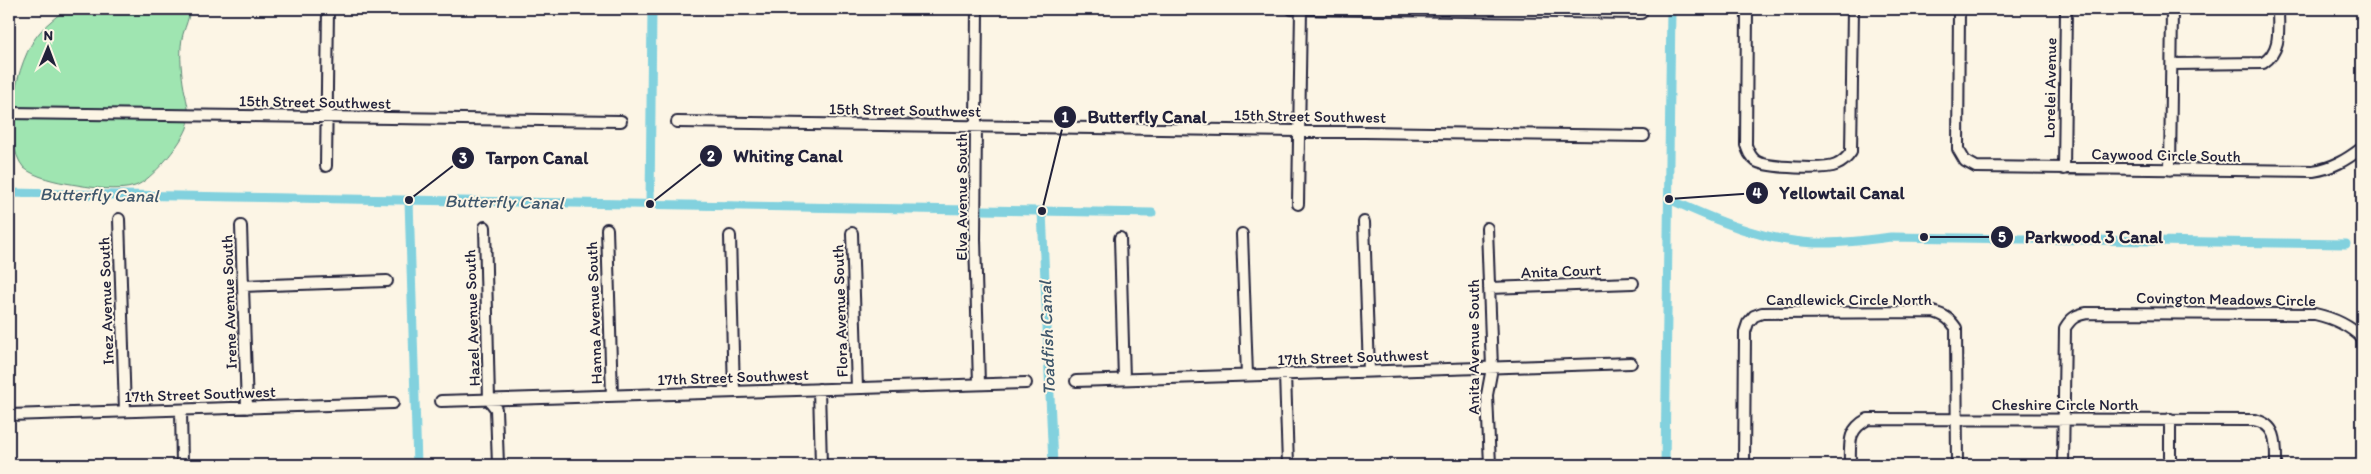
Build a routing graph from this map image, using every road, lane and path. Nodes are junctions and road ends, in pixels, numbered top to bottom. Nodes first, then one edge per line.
1 (328, 9) edge
2 (977, 9) edge
3 (1292, 9) edge
4 (1301, 9) edge
5 (1747, 9) edge
6 (1853, 9) edge
7 (1959, 9) edge
8 (2066, 9) edge
9 (2172, 9) edge
10 (2278, 9) edge
11 (1641, 14) dead end
12 (2172, 64) junction
13 (9, 112) edge
14 (326, 117) junction
15 (621, 121) dead end
16 (677, 122) dead end
17 (975, 126) junction
18 (1299, 130) junction
19 (1644, 136) dead end
20 (2362, 148) edge
21 (326, 166) dead end
22 (2064, 168) junction
23 (2170, 170) junction
24 (1298, 204) dead end
25 (119, 219) dead end
26 (1364, 222) dead end
27 (241, 226) dead end
28 (484, 227) dead end
29 (1487, 228) dead end
30 (607, 229) dead end
31 (852, 233) dead end
32 (1242, 234) dead end
33 (730, 236) dead end
34 (1120, 238) dead end
35 (387, 281) dead end
36 (1633, 284) dead end
37 (244, 286) junction
38 (1489, 288) junction
39 (2362, 338) edge
40 (1632, 363) dead end
41 (1492, 368) junction
42 (1369, 371) junction
43 (1285, 374) junction
44 (1247, 375) junction
45 (1124, 379) junction
46 (1076, 381) dead end
47 (1026, 383) dead end
48 (979, 384) junction
49 (857, 388) junction
50 (819, 389) junction
51 (734, 392) junction
52 (612, 396) junction
53 (490, 400) junction
54 (441, 401) dead end
55 (393, 403) dead end
56 (247, 408) junction
57 (180, 410) junction
58 (125, 412) junction
59 (9, 415) edge
60 (1957, 419) junction
61 (2063, 419) junction
62 (2170, 419) junction
63 (182, 465) edge
64 (498, 465) edge
65 (821, 465) edge
66 (1288, 465) edge
67 (1490, 465) edge
68 (1744, 465) edge
69 (1850, 465) edge
70 (1957, 465) edge
71 (2063, 465) edge
72 (2170, 465) edge
73 (2276, 465) edge

1 - 14 street
2 - 17 street, Elva Avenue South
3 - 4 street
4 - 11 street
4 - 18 street
5 - 6 street
7 - 22 street, Caywood Circle South
8 - 22 street, Lorelei Avenue
9 - 12 street
10 - 12 street
12 - 23 street
13 - 14 street, 15th Street Southwest
14 - 15 street, 15th Street Southwest
14 - 21 street
16 - 17 street, 15th Street Southwest
17 - 18 street, 15th Street Southwest
17 - 48 street, Elva Avenue South
18 - 19 street, 15th Street Southwest
18 - 24 street
20 - 23 street, Caywood Circle South
22 - 23 street, Caywood Circle South
25 - 58 street, Inez Avenue South
26 - 42 street
27 - 37 street, Irene Avenue South
28 - 53 street, Hazel Avenue South
29 - 38 street, Anita Avenue South
30 - 52 street, Hanna Avenue South
31 - 49 street, Flora Avenue South
32 - 44 street
33 - 51 street
34 - 45 street
35 - 37 street
36 - 38 street, Anita Court
37 - 56 street, Irene Avenue South
38 - 41 street, Anita Avenue South
39 - 61 street, Covington Meadows Circle
40 - 41 street, 17th Street Southwest
41 - 42 street, 17th Street Southwest
41 - 67 street, Anita Avenue South
42 - 43 street, 17th Street Southwest
43 - 44 street, 17th Street Southwest
43 - 66 street
44 - 45 street, 17th Street Southwest
45 - 46 street, 17th Street Southwest
47 - 48 street, 17th Street Southwest
48 - 49 street, 17th Street Southwest
49 - 50 street, 17th Street Southwest
50 - 51 street, 17th Street Southwest
50 - 65 street, Flora Avenue South
51 - 52 street, 17th Street Southwest
52 - 53 street, 17th Street Southwest
53 - 54 street, 17th Street Southwest
53 - 64 street, Hazel Avenue South
55 - 56 street, 17th Street Southwest
56 - 57 street, 17th Street Southwest
57 - 58 street, 17th Street Southwest
57 - 63 street
58 - 59 street, 17th Street Southwest
60 - 61 street, Cheshire Circle North
60 - 68 street, Candlewick Circle North
60 - 69 street, Cheshire Circle North
60 - 70 street
61 - 62 street, Cheshire Circle North
61 - 71 street
62 - 72 street
62 - 73 street, Cheshire Circle North

